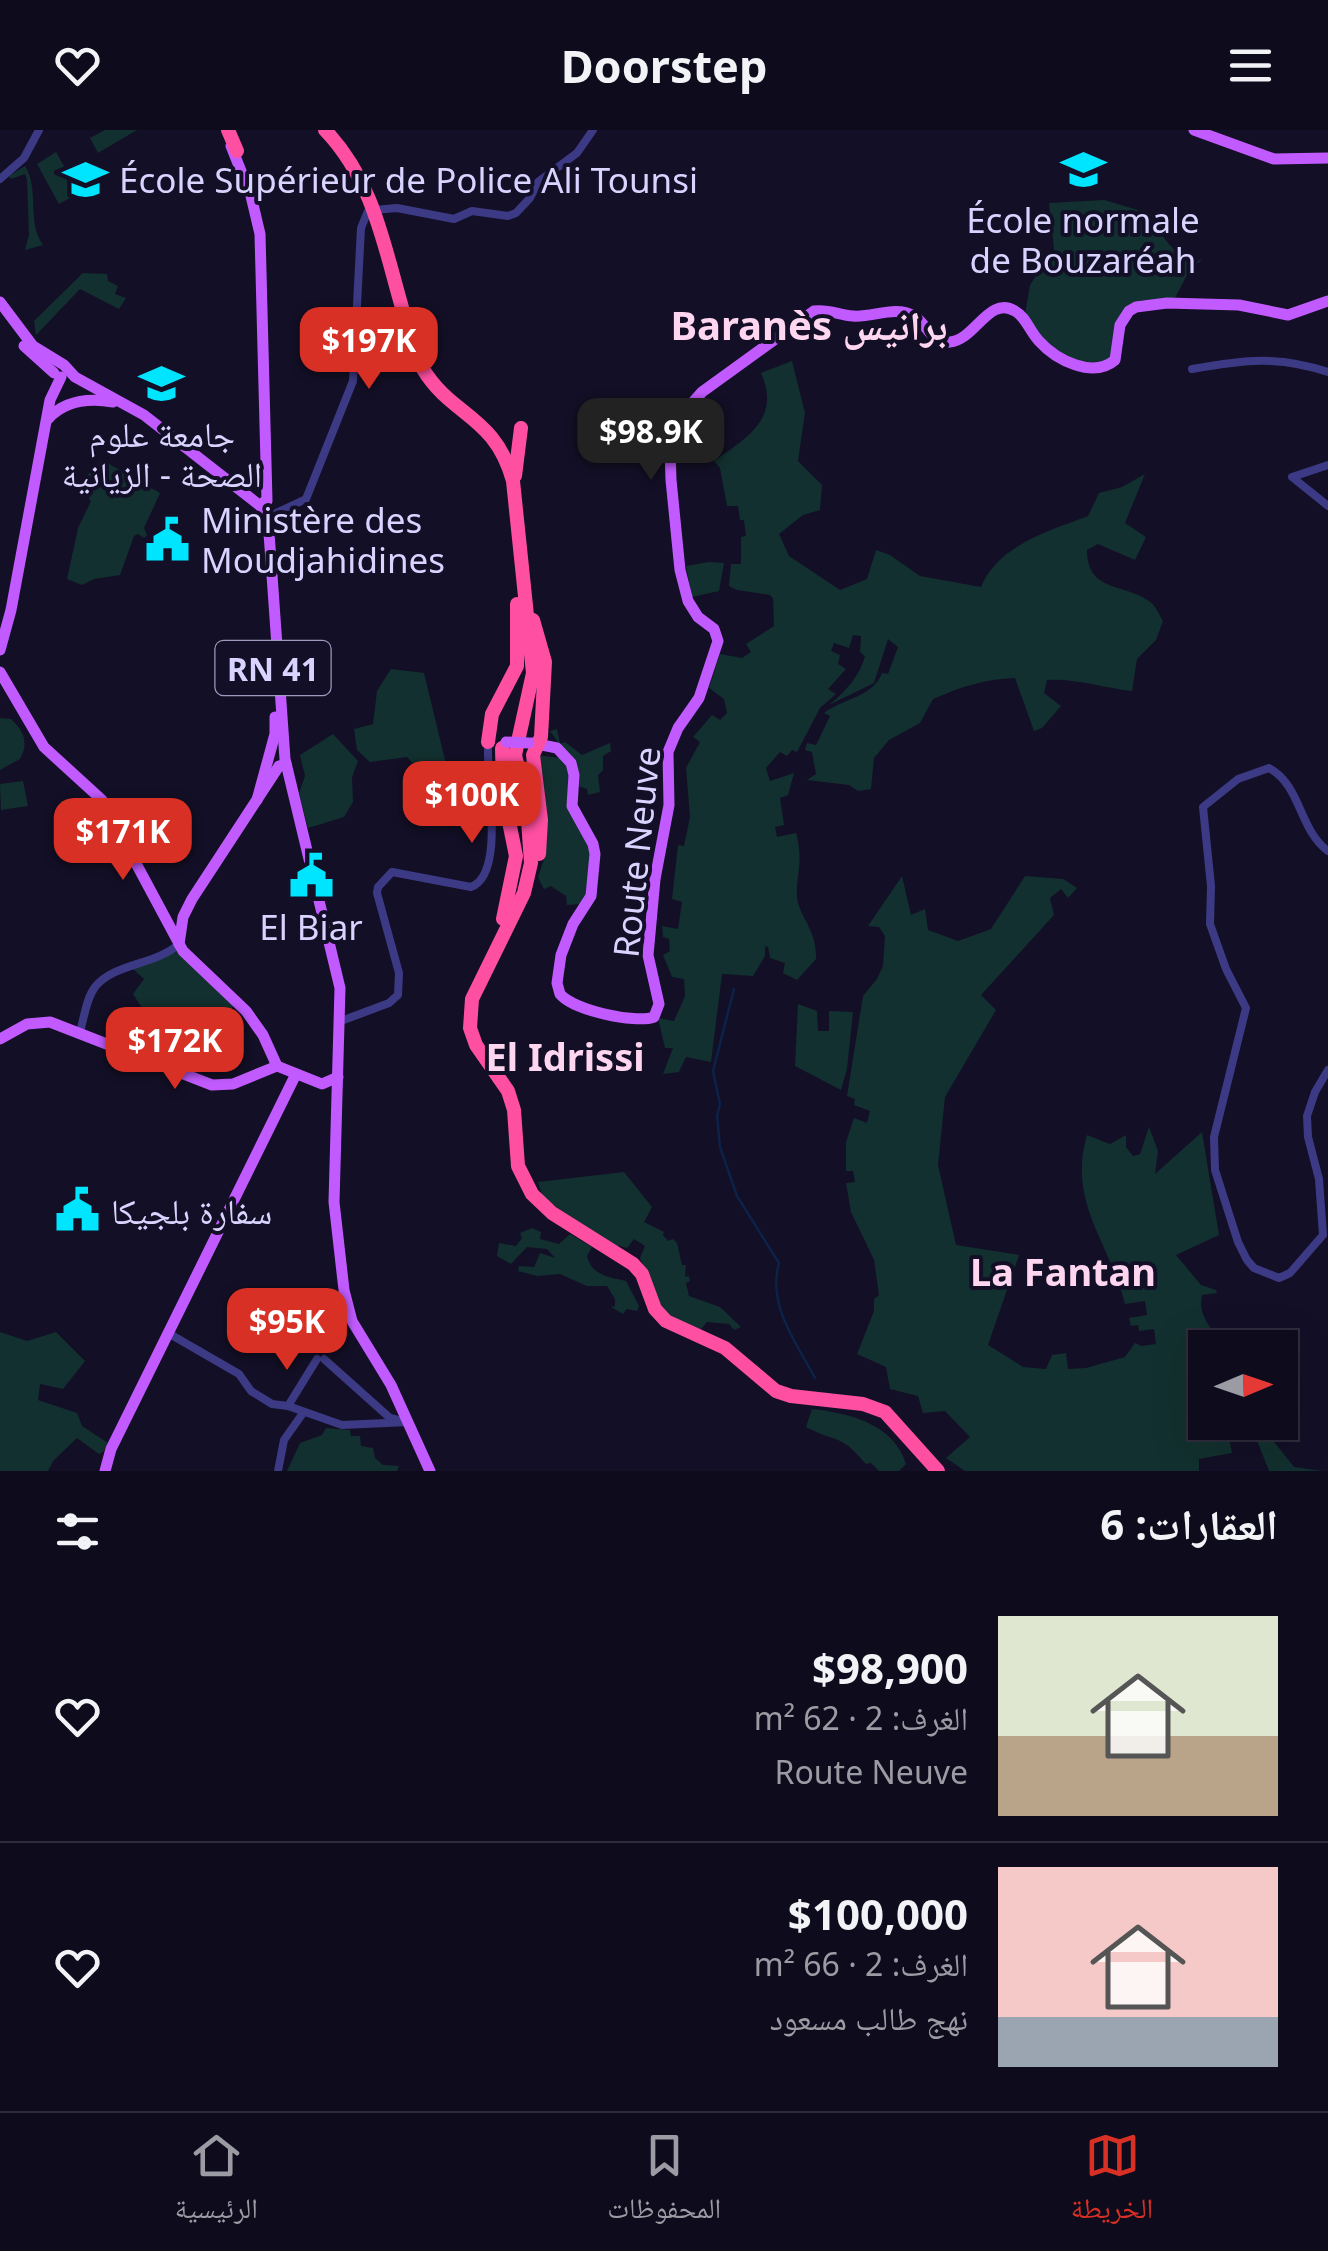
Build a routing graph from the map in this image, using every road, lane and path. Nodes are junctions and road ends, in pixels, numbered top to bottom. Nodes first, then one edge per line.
1 (39, 130) edge
2 (321, 130) edge
3 (593, 130) edge
4 (1194, 130) edge
5 (229, 135) edge
6 (1328, 158) edge
7 (0, 179) edge
8 (371, 211) junction
9 (1328, 301) edge
10 (0, 305) edge
11 (40, 357) junction
12 (1192, 369) dead end
13 (1328, 372) edge
14 (62, 374) junction
15 (113, 402) junction
16 (267, 413) junction
17 (46, 423) junction
18 (487, 429) junction
19 (263, 455) junction
20 (1328, 465) edge
21 (231, 485) junction
22 (516, 496) junction
23 (1328, 506) edge
24 (268, 516) junction
25 (519, 582) junction
26 (273, 620) junction
27 (0, 638) edge
28 (0, 650) edge
29 (1, 675) edge
30 (533, 744) junction
31 (499, 745) junction
32 (560, 751) junction
33 (286, 764) junction
34 (257, 800) junction
35 (1328, 851) edge
36 (512, 919) junction
37 (499, 932) junction
38 (179, 944) junction
39 (340, 1021) junction
40 (80, 1032) junction
41 (0, 1040) edge
42 (276, 1066) junction
43 (1328, 1070) edge
44 (296, 1074) junction
45 (338, 1078) junction
46 (322, 1084) junction
47 (338, 1094) junction
48 (168, 1333) junction
49 (288, 1406) junction
50 (303, 1412) junction
51 (401, 1421) junction
52 (105, 1471) edge
53 (278, 1471) edge
54 (430, 1471) edge
55 (927, 1471) edge
56 (938, 1471) edge

1 - 7 street
2 - 8 highway
3 - 8 street
4 - 6 main road
5 - 16 main road, RN 41
8 - 18 highway
8 - 24 street
8 - 25 highway
9 - 32 main road, Route Neuve
10 - 11 main road
10 - 11 main road
11 - 14 main road
12 - 13 street
14 - 15 main road
14 - 17 main road
14 - 21 main road
14 - 27 main road
15 - 17 main road
15 - 24 main road
16 - 19 main road, RN 41
16 - 24 main road, RN 41
17 - 28 main road
18 - 22 highway
18 - 22 highway
19 - 21 main road
19 - 24 main road, RN 41
20 - 23 street
21 - 24 main road
22 - 25 highway
24 - 26 main road, RN 41
25 - 30 highway
25 - 31 highway
25 - 36 highway
25 - 37 highway
26 - 33 main road
26 - 34 main road, RN 41
29 - 38 main road
30 - 31 main road, bridge
30 - 32 main road
30 - 32 main road
30 - 36 highway
31 - 37 highway
31 - 39 street
33 - 34 main road
33 - 39 main road
34 - 38 main road
35 - 43 street
36 - 56 highway
37 - 55 highway
38 - 40 street
38 - 42 main road
39 - 45 main road
40 - 41 main road
40 - 42 main road
42 - 44 main road
44 - 46 main road
44 - 48 main road
45 - 46 main road
45 - 47 main road
46 - 47 main road
47 - 51 main road
48 - 49 street
48 - 52 main road
49 - 50 street
49 - 51 street
50 - 51 street
50 - 53 street
51 - 54 main road

